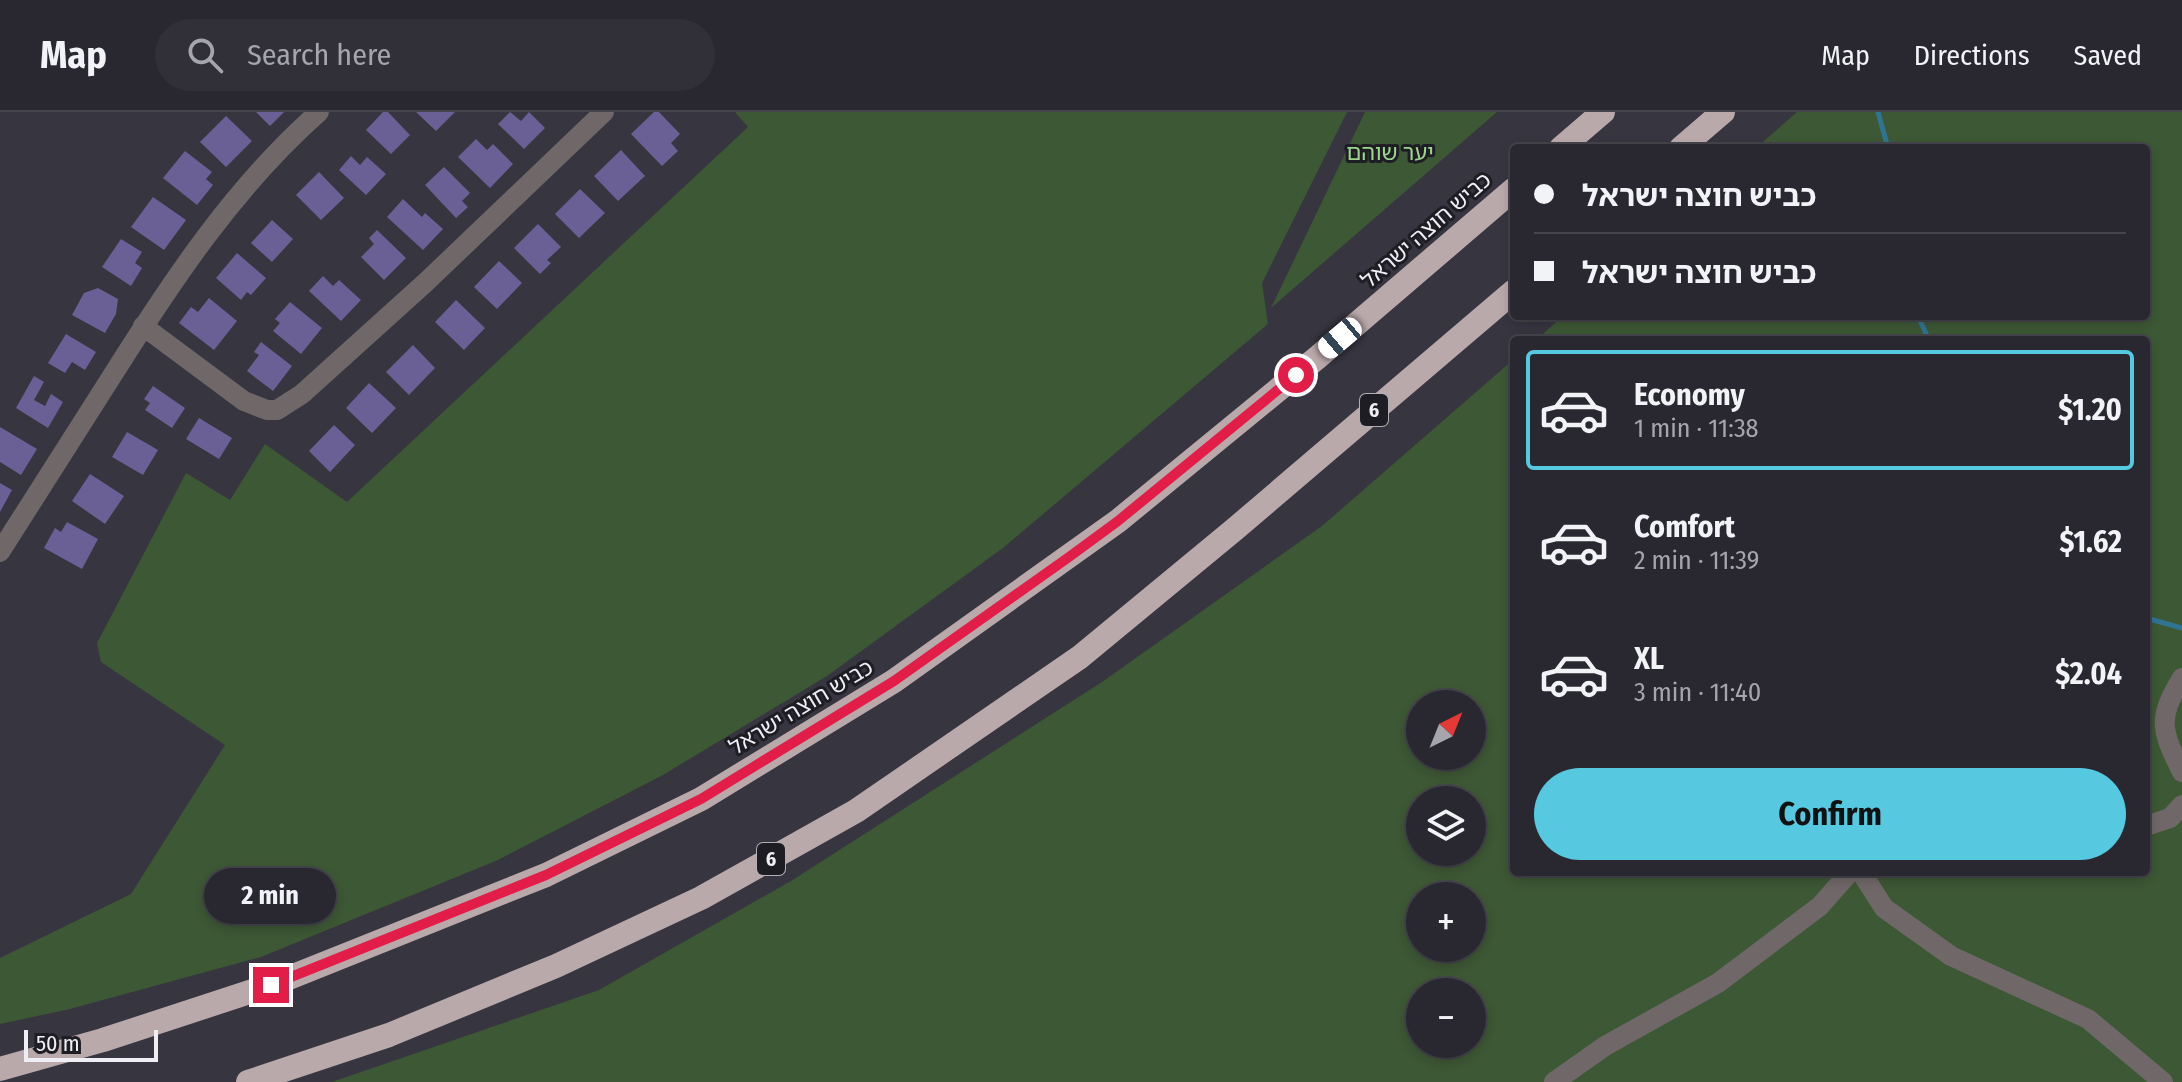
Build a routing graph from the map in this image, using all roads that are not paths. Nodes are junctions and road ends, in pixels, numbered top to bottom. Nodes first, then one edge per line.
1 (319, 112) edge
2 (604, 112) edge
3 (1603, 112) edge
4 (1723, 112) edge
5 (1566, 144) edge
6 (1686, 144) edge
7 (1510, 192) edge
8 (1510, 294) edge
9 (143, 326) junction
10 (0, 552) edge
11 (2182, 678) edge
12 (2182, 772) edge
13 (2182, 805) edge
14 (2150, 825) edge
15 (1846, 876) edge
16 (1864, 876) edge
17 (0, 1069) edge
18 (248, 1082) edge
19 (1554, 1082) edge
20 (2163, 1082) edge

1 - 9 street
2 - 9 street
3 - 5 highway
4 - 6 highway
7 - 17 highway, כביש חוצה ישראל
8 - 18 highway, 6
9 - 10 street
11 - 12 street
13 - 14 street
15 - 19 street
16 - 20 street

